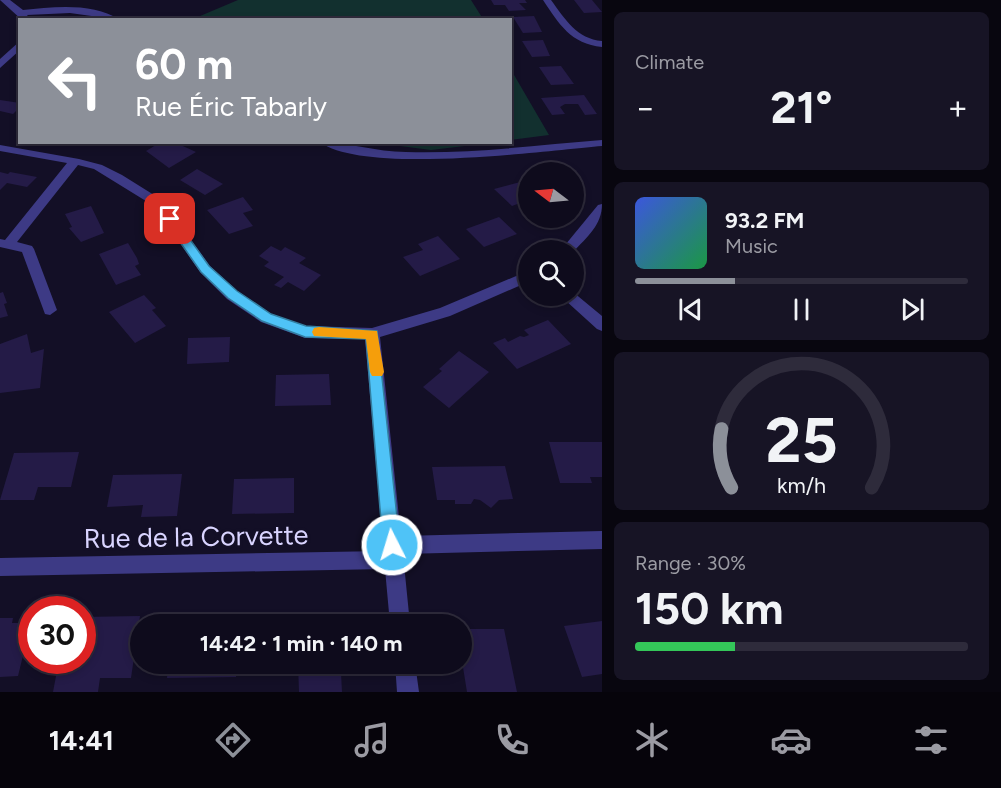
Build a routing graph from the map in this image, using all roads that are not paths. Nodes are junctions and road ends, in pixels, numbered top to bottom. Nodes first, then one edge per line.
1 (3, 0) edge
2 (547, 0) edge
3 (24, 16) edge
4 (112, 18) edge
5 (602, 44) edge
6 (18, 46) edge
7 (0, 65) edge
8 (602, 143) edge
9 (330, 144) edge
10 (0, 148) edge
11 (75, 161) junction
12 (602, 208) edge
13 (576, 240) edge
14 (4, 244) edge
15 (518, 280) edge
16 (581, 306) edge
17 (50, 310) dead end
18 (602, 326) edge
19 (372, 334) junction
20 (602, 540) edge
21 (392, 552) junction
22 (0, 567) edge
23 (399, 614) edge
24 (406, 674) edge
25 (408, 692) edge

1 - 3 street
2 - 5 street
3 - 4 street
6 - 7 street
8 - 9 street
10 - 11 street
11 - 14 street
11 - 19 street
12 - 13 street
14 - 17 street
15 - 19 street
16 - 18 street
19 - 21 street
20 - 21 street, Rue de la Corvette
21 - 22 street, Rue de la Corvette
21 - 23 street
24 - 25 street

